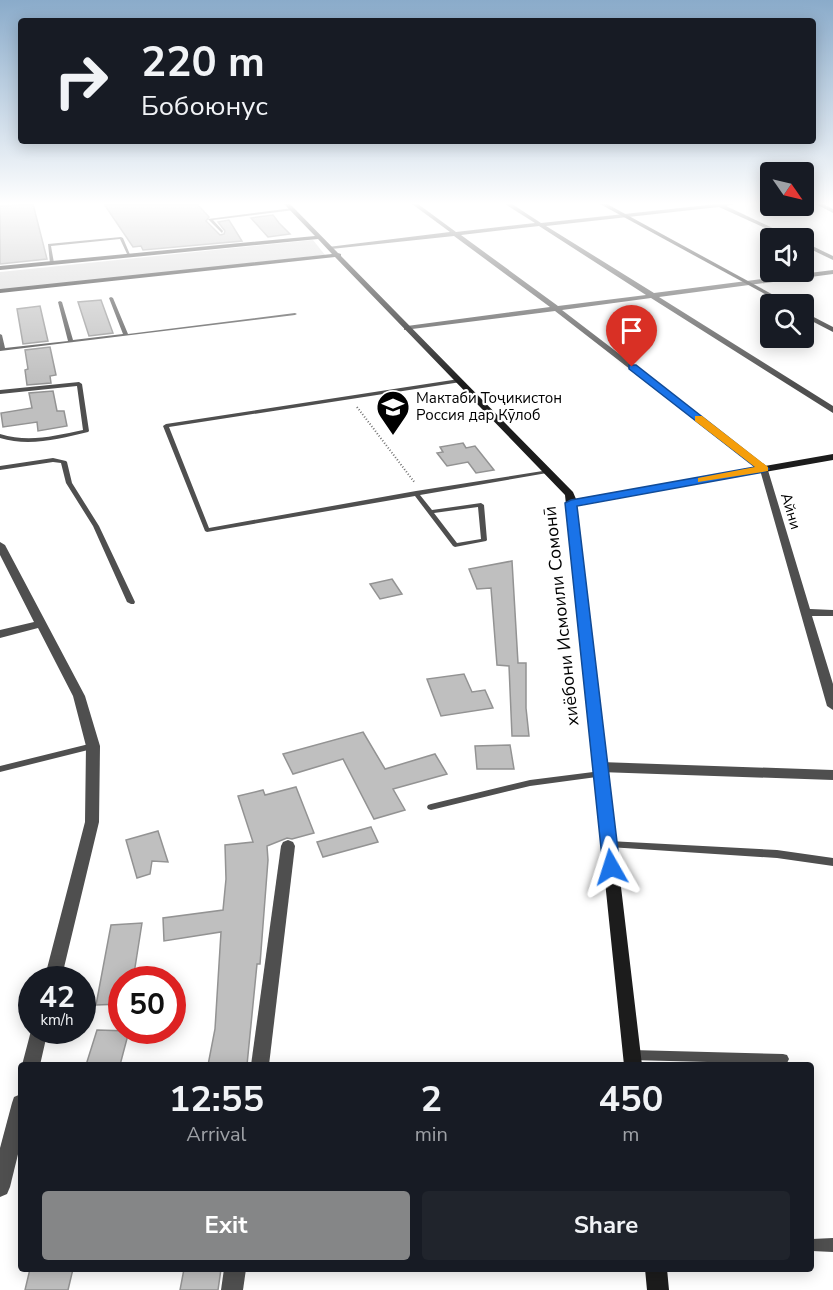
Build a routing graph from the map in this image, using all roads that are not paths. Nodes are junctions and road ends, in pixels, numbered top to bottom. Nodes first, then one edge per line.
1 (40, 264) edge
2 (224, 264) edge
3 (347, 264) edge
4 (498, 264) edge
5 (601, 264) edge
6 (713, 264) edge
7 (0, 268) edge
8 (833, 272) edge
9 (748, 283) junction
10 (0, 291) edge
11 (768, 294) edge
12 (653, 297) junction
13 (111, 298) dead end
14 (60, 302) dead end
15 (557, 309) junction
16 (295, 314) dead end
17 (814, 320) edge
18 (407, 328) junction
19 (833, 330) edge
20 (0, 335) edge
21 (126, 335) junction
22 (71, 342) junction
23 (1, 350) edge
24 (459, 381) junction
25 (0, 392) edge
26 (833, 411) edge
27 (0, 436) edge
28 (833, 457) edge
29 (0, 468) edge
30 (764, 469) junction
31 (547, 471) junction
32 (419, 493) junction
33 (571, 503) junction
34 (430, 512) junction
35 (0, 545) edge
36 (131, 602) dead end
37 (807, 612) junction
38 (833, 614) edge
39 (41, 624) junction
40 (0, 634) edge
41 (833, 706) edge
42 (93, 746) junction
43 (0, 769) edge
44 (601, 770) junction
45 (833, 775) edge
46 (431, 807) dead end
47 (609, 844) junction
48 (288, 846) dead end
49 (833, 862) edge
50 (56, 966) edge
51 (36, 1044) edge
52 (783, 1059) dead end
53 (633, 1060) edge
54 (32, 1062) edge
55 (261, 1062) edge
56 (18, 1115) edge
57 (0, 1186) edge
58 (814, 1245) edge
59 (833, 1245) edge
60 (235, 1272) edge
61 (656, 1272) edge
62 (232, 1290) edge
63 (658, 1290) edge

1 - 7 street
2 - 10 street
3 - 18 street, хиёбони Исмоили Сомонӣ
4 - 15 street
5 - 12 street
6 - 9 street
8 - 9 street
9 - 11 street
9 - 12 street
12 - 15 street
12 - 26 street
13 - 21 lane
14 - 22 lane
15 - 18 street
15 - 30 street
16 - 21 lane
17 - 19 street
18 - 24 street, хиёбони Исмоили Сомонӣ
20 - 23 lane
21 - 22 lane
22 - 23 lane
24 - 31 street, хиёбони Исмоили Сомонӣ
24 - 32 lane
25 - 27 lane
28 - 30 street
29 - 36 lane
30 - 33 street
30 - 37 street, Айни
31 - 32 lane
31 - 33 street, хиёбони Исмоили Сомонӣ
32 - 34 lane
33 - 44 street, хиёбони Исмоили Сомонӣ
34 - 34 lane
35 - 39 street
37 - 38 street
37 - 41 street, Айни
39 - 40 street
39 - 42 street
42 - 43 lane
42 - 50 street
44 - 45 street
44 - 46 lane
44 - 47 street, хиёбони Исмоили Сомонӣ
47 - 49 lane
47 - 53 street, хиёбони Исмоили Сомонӣ
48 - 55 street
51 - 54 street
52 - 53 lane
56 - 57 street
58 - 59 lane
60 - 62 street
61 - 63 street

